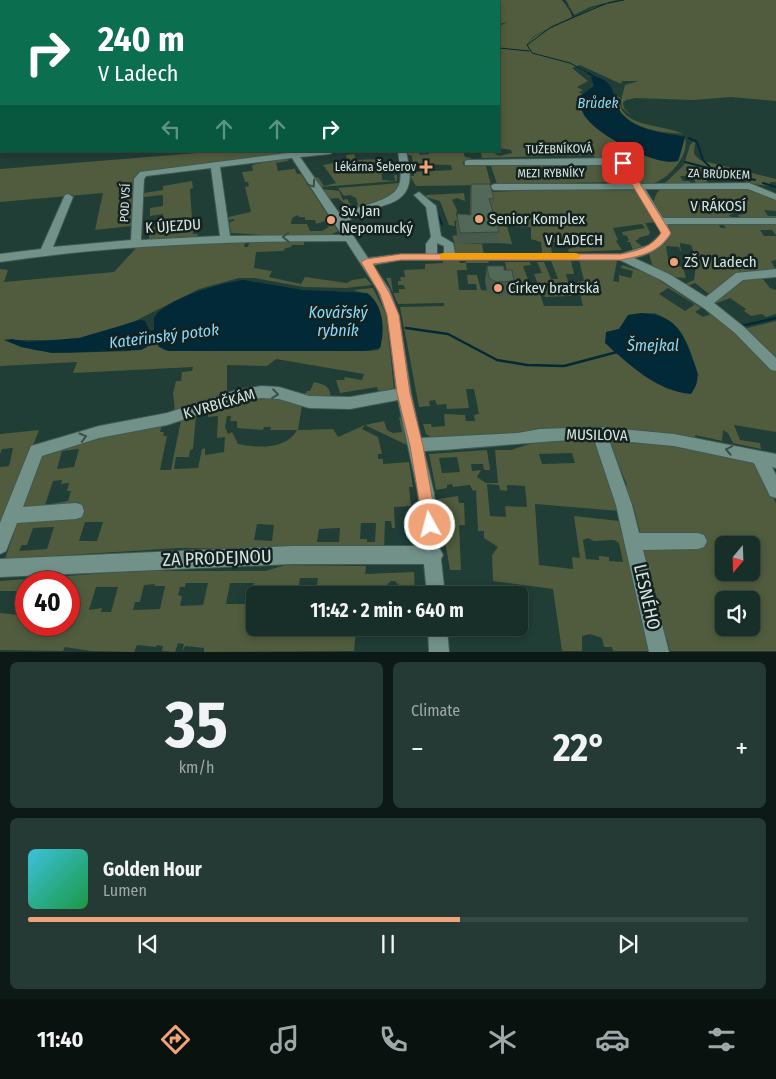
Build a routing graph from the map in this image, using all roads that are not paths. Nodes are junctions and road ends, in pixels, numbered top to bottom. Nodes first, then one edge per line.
1 (311, 152) edge
2 (402, 152) edge
3 (292, 153) edge
4 (468, 164) dead end
5 (216, 165) junction
6 (637, 185) junction
7 (659, 185) junction
8 (494, 187) dead end
9 (419, 195) dead end
10 (68, 197) dead end
11 (776, 197) edge
12 (647, 200) junction
13 (660, 221) junction
14 (776, 222) edge
15 (341, 223) junction
16 (226, 237) junction
17 (436, 237) junction
18 (348, 238) junction
19 (136, 243) junction
20 (46, 251) junction
21 (432, 257) junction
22 (450, 257) junction
23 (621, 257) junction
24 (0, 258) edge
25 (366, 262) junction
26 (776, 273) edge
27 (705, 304) junction
28 (776, 366) edge
29 (404, 393) junction
30 (599, 433) junction
31 (416, 446) junction
32 (758, 456) junction
33 (776, 461) edge
34 (776, 491) edge
35 (76, 511) dead end
36 (11, 516) junction
37 (698, 540) dead end
38 (634, 542) junction
39 (0, 545) edge
40 (434, 556) junction
41 (0, 568) edge
42 (436, 586) edge
43 (438, 636) edge
44 (439, 652) edge
45 (660, 652) edge

1 - 3 street, POD VSÍ
2 - 15 street
3 - 5 street, POD VSÍ
3 -> 15 street
4 - 6 street, TUŽEBNÍKOVÁ
5 - 16 street
5 - 19 street, POD VSÍ
6 - 7 street, MEZI RYBNÍKY
6 - 8 street, MEZI RYBNÍKY
6 - 12 street
7 - 11 street, ZA BRŮDKEM
7 - 12 street
9 - 17 street
10 - 20 street
12 - 13 street
13 - 14 street, V RÁKOSÍ
13 - 23 street
15 - 18 street
18 -> 16 street, K ÚJEZDU
16 - 19 street, K ÚJEZDU
17 - 21 street
17 - 22 street
18 - 25 street
19 - 20 street, K ÚJEZDU
20 - 24 street, K ÚJEZDU
21 - 22 street, V LADECH
21 - 25 street, V LADECH
22 - 23 street, V LADECH
23 - 27 street, V LADECH
25 - 29 street
26 - 27 street
27 - 28 street, V LADECH
29 - 31 street
36 -> 29 street, K VRBIČKÁM
30 - 31 street, MUSILOVA
32 -> 30 street, MUSILOVA
30 - 38 street, LESNÉHO
31 - 40 street
32 - 33 street, MUSILOVA
32 - 34 street
35 - 36 street
36 - 39 street
37 - 38 street, LESNÉHO
38 - 45 street, LESNÉHO
40 - 41 street, ZA PRODEJNOU
40 - 42 street
43 - 44 street

